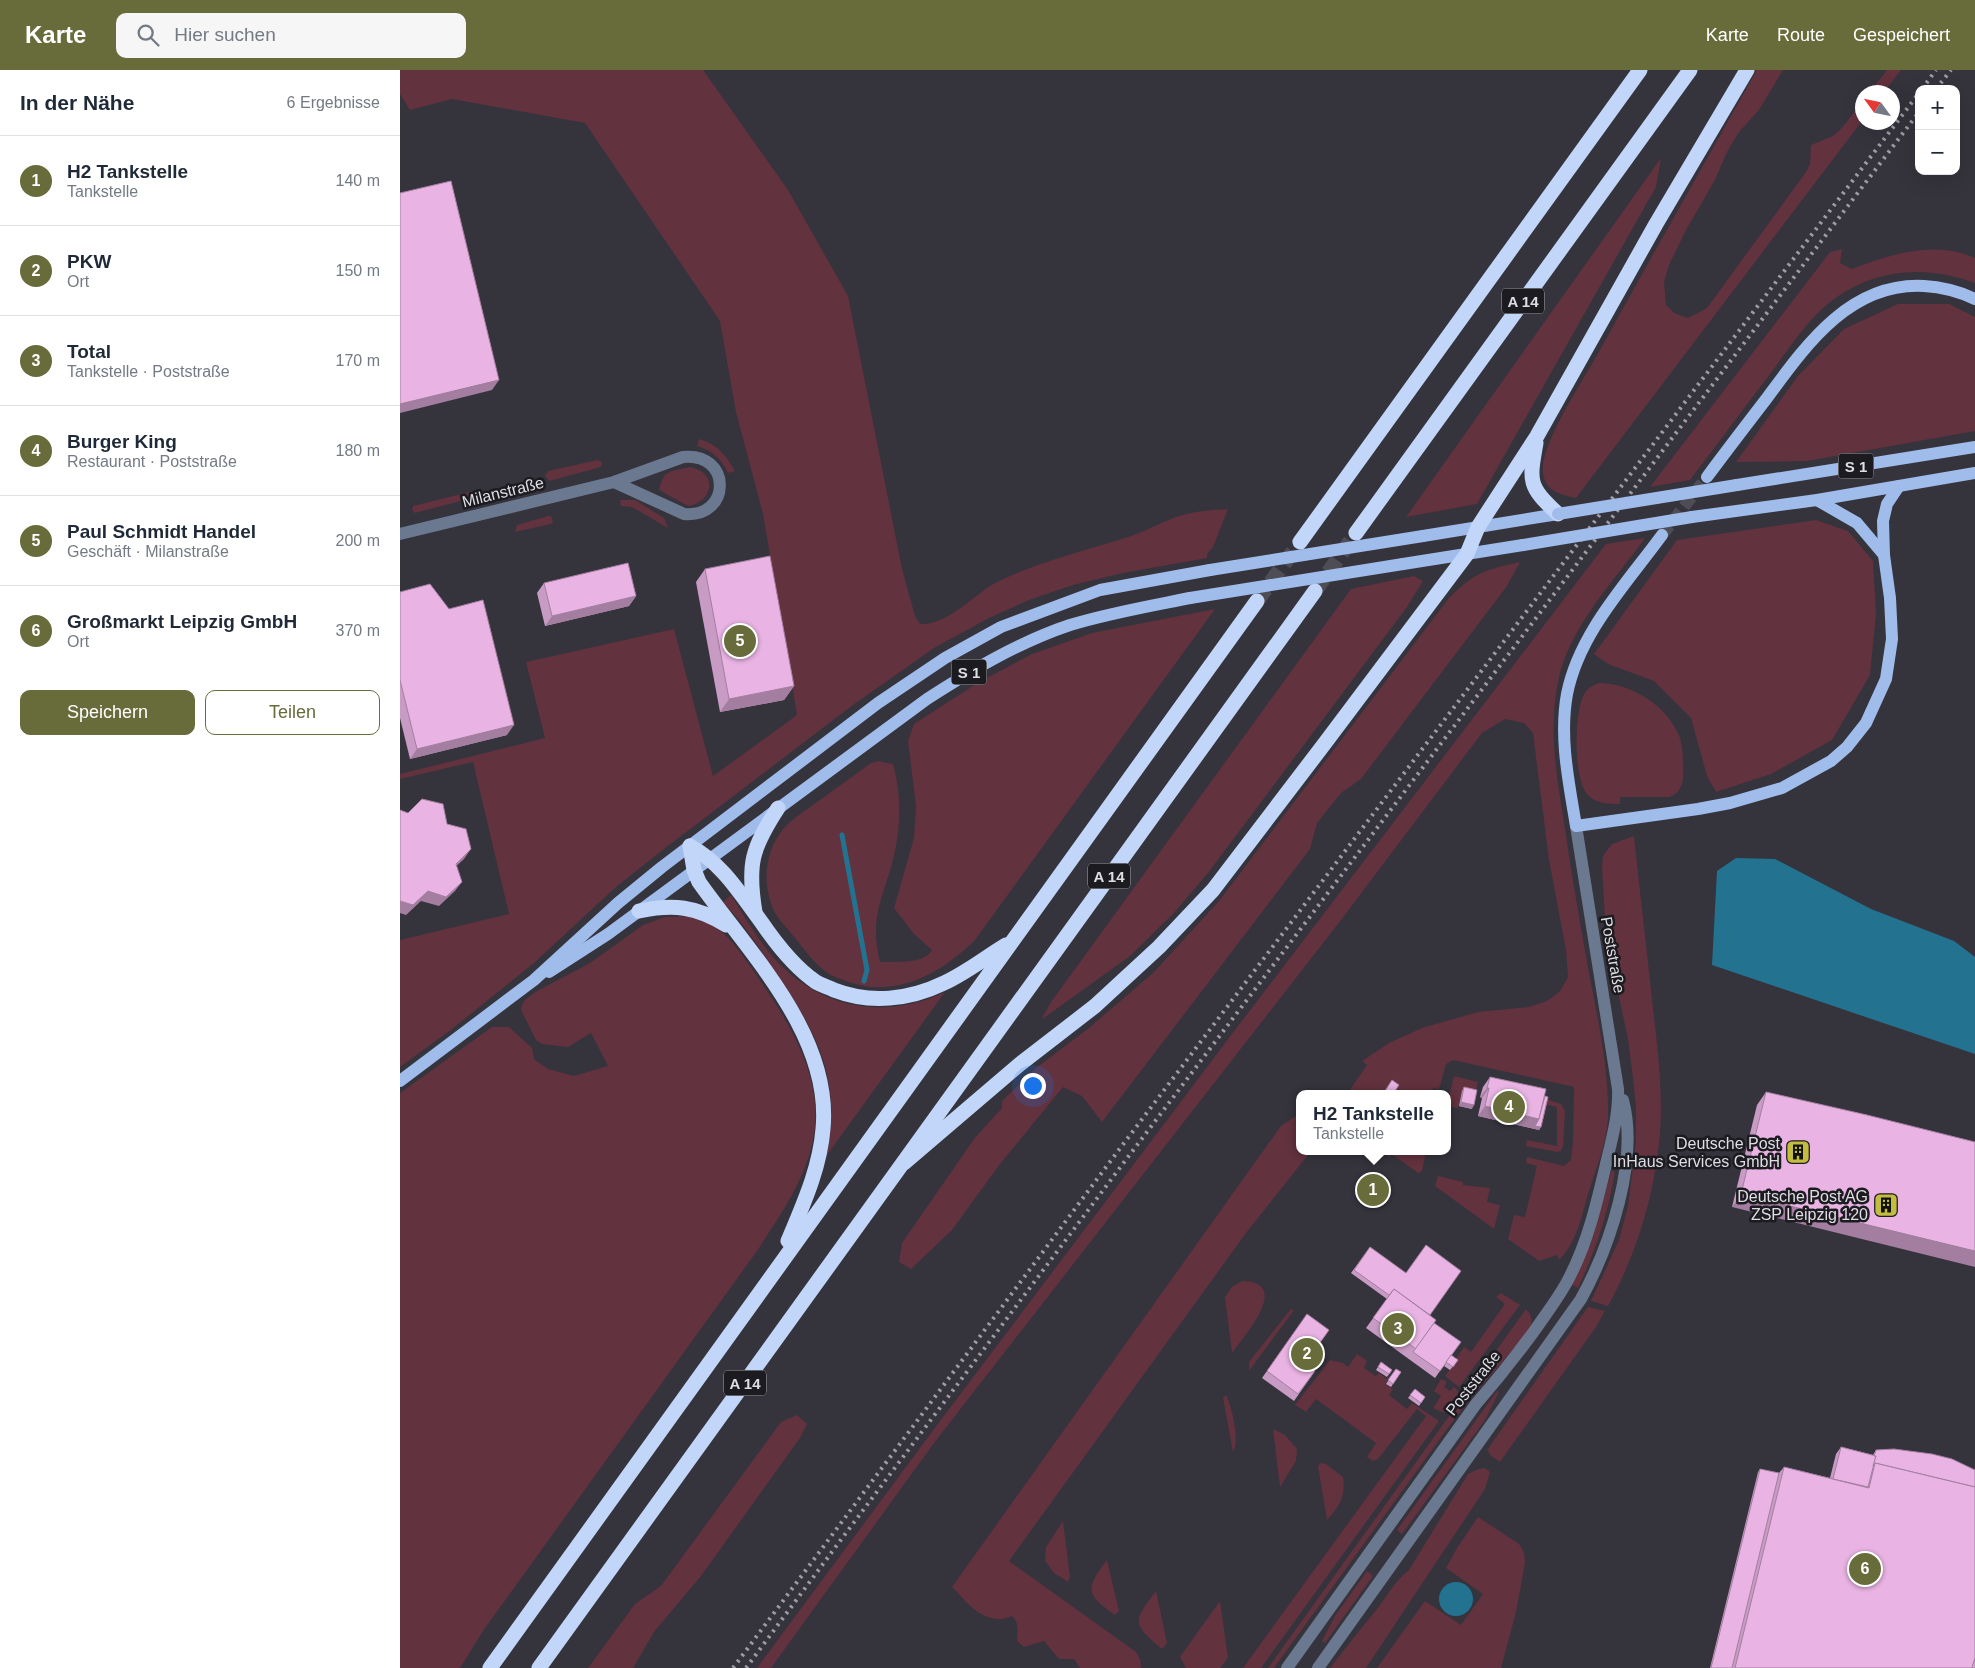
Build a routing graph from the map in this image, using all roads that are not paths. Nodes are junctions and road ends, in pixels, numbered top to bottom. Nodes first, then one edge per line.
1 (1640, 70) edge
2 (1690, 70) edge
3 (1747, 70) edge
4 (1975, 299) edge
5 (1537, 436) junction
6 (1975, 447) edge
7 (1975, 473) edge
8 (1707, 477) tunnel mouth
9 (614, 482) junction
10 (1899, 486) junction
11 (1817, 500) junction
12 (1558, 514) junction
13 (1478, 527) junction
14 (1356, 533) tunnel mouth
15 (400, 534) edge
16 (1662, 536) tunnel mouth
17 (1300, 542) tunnel mouth
18 (1467, 554) junction
19 (1884, 555) junction
20 (1315, 591) tunnel mouth
21 (1257, 601) tunnel mouth
22 (778, 808) junction
23 (1576, 826) junction
24 (690, 846) junction
25 (709, 858) junction
26 (694, 870) junction
27 (639, 911) junction
28 (755, 914) junction
29 (735, 930) junction
30 (1013, 940) junction
31 (534, 980) junction
32 (400, 1080) edge
33 (1618, 1089) junction
34 (904, 1163) junction
35 (778, 1266) junction
36 (490, 1668) edge
37 (539, 1668) edge
38 (1287, 1668) edge
39 (1318, 1668) edge

1 - 17 highway, A 14
2 - 14 highway, A 14
3 - 5 highway
4 - 8 main road
5 - 12 highway
5 - 13 highway
6 - 12 main road, S 1, bridge
7 - 10 main road, S 1
9 - 9 street, Milanstraße
9 - 15 street, Milanstraße
10 - 11 main road, S 1
10 - 19 main road
11 - 18 main road, S 1, bridge
11 - 19 main road
12 - 13 main road, S 1
13 - 18 highway
13 - 24 main road, S 1, bridge
16 - 23 main road
18 - 22 main road, S 1, bridge
18 - 34 highway
19 - 23 main road
20 - 34 highway, A 14
21 - 30 highway, A 14
22 - 25 main road, S 1
22 - 28 highway
23 - 33 street, Poststraße
24 - 25 highway
24 - 26 highway
24 - 31 main road, S 1
25 - 26 main road, S 1
25 - 28 highway
26 - 27 main road, S 1
26 - 29 highway
27 - 29 highway
27 - 31 main road, S 1
28 - 30 highway
29 - 35 highway
30 - 35 highway, A 14
31 - 32 main road, S 1
33 - 38 street, Poststraße
33 - 39 street, Poststraße
34 - 37 highway, A 14
35 - 36 highway, A 14

